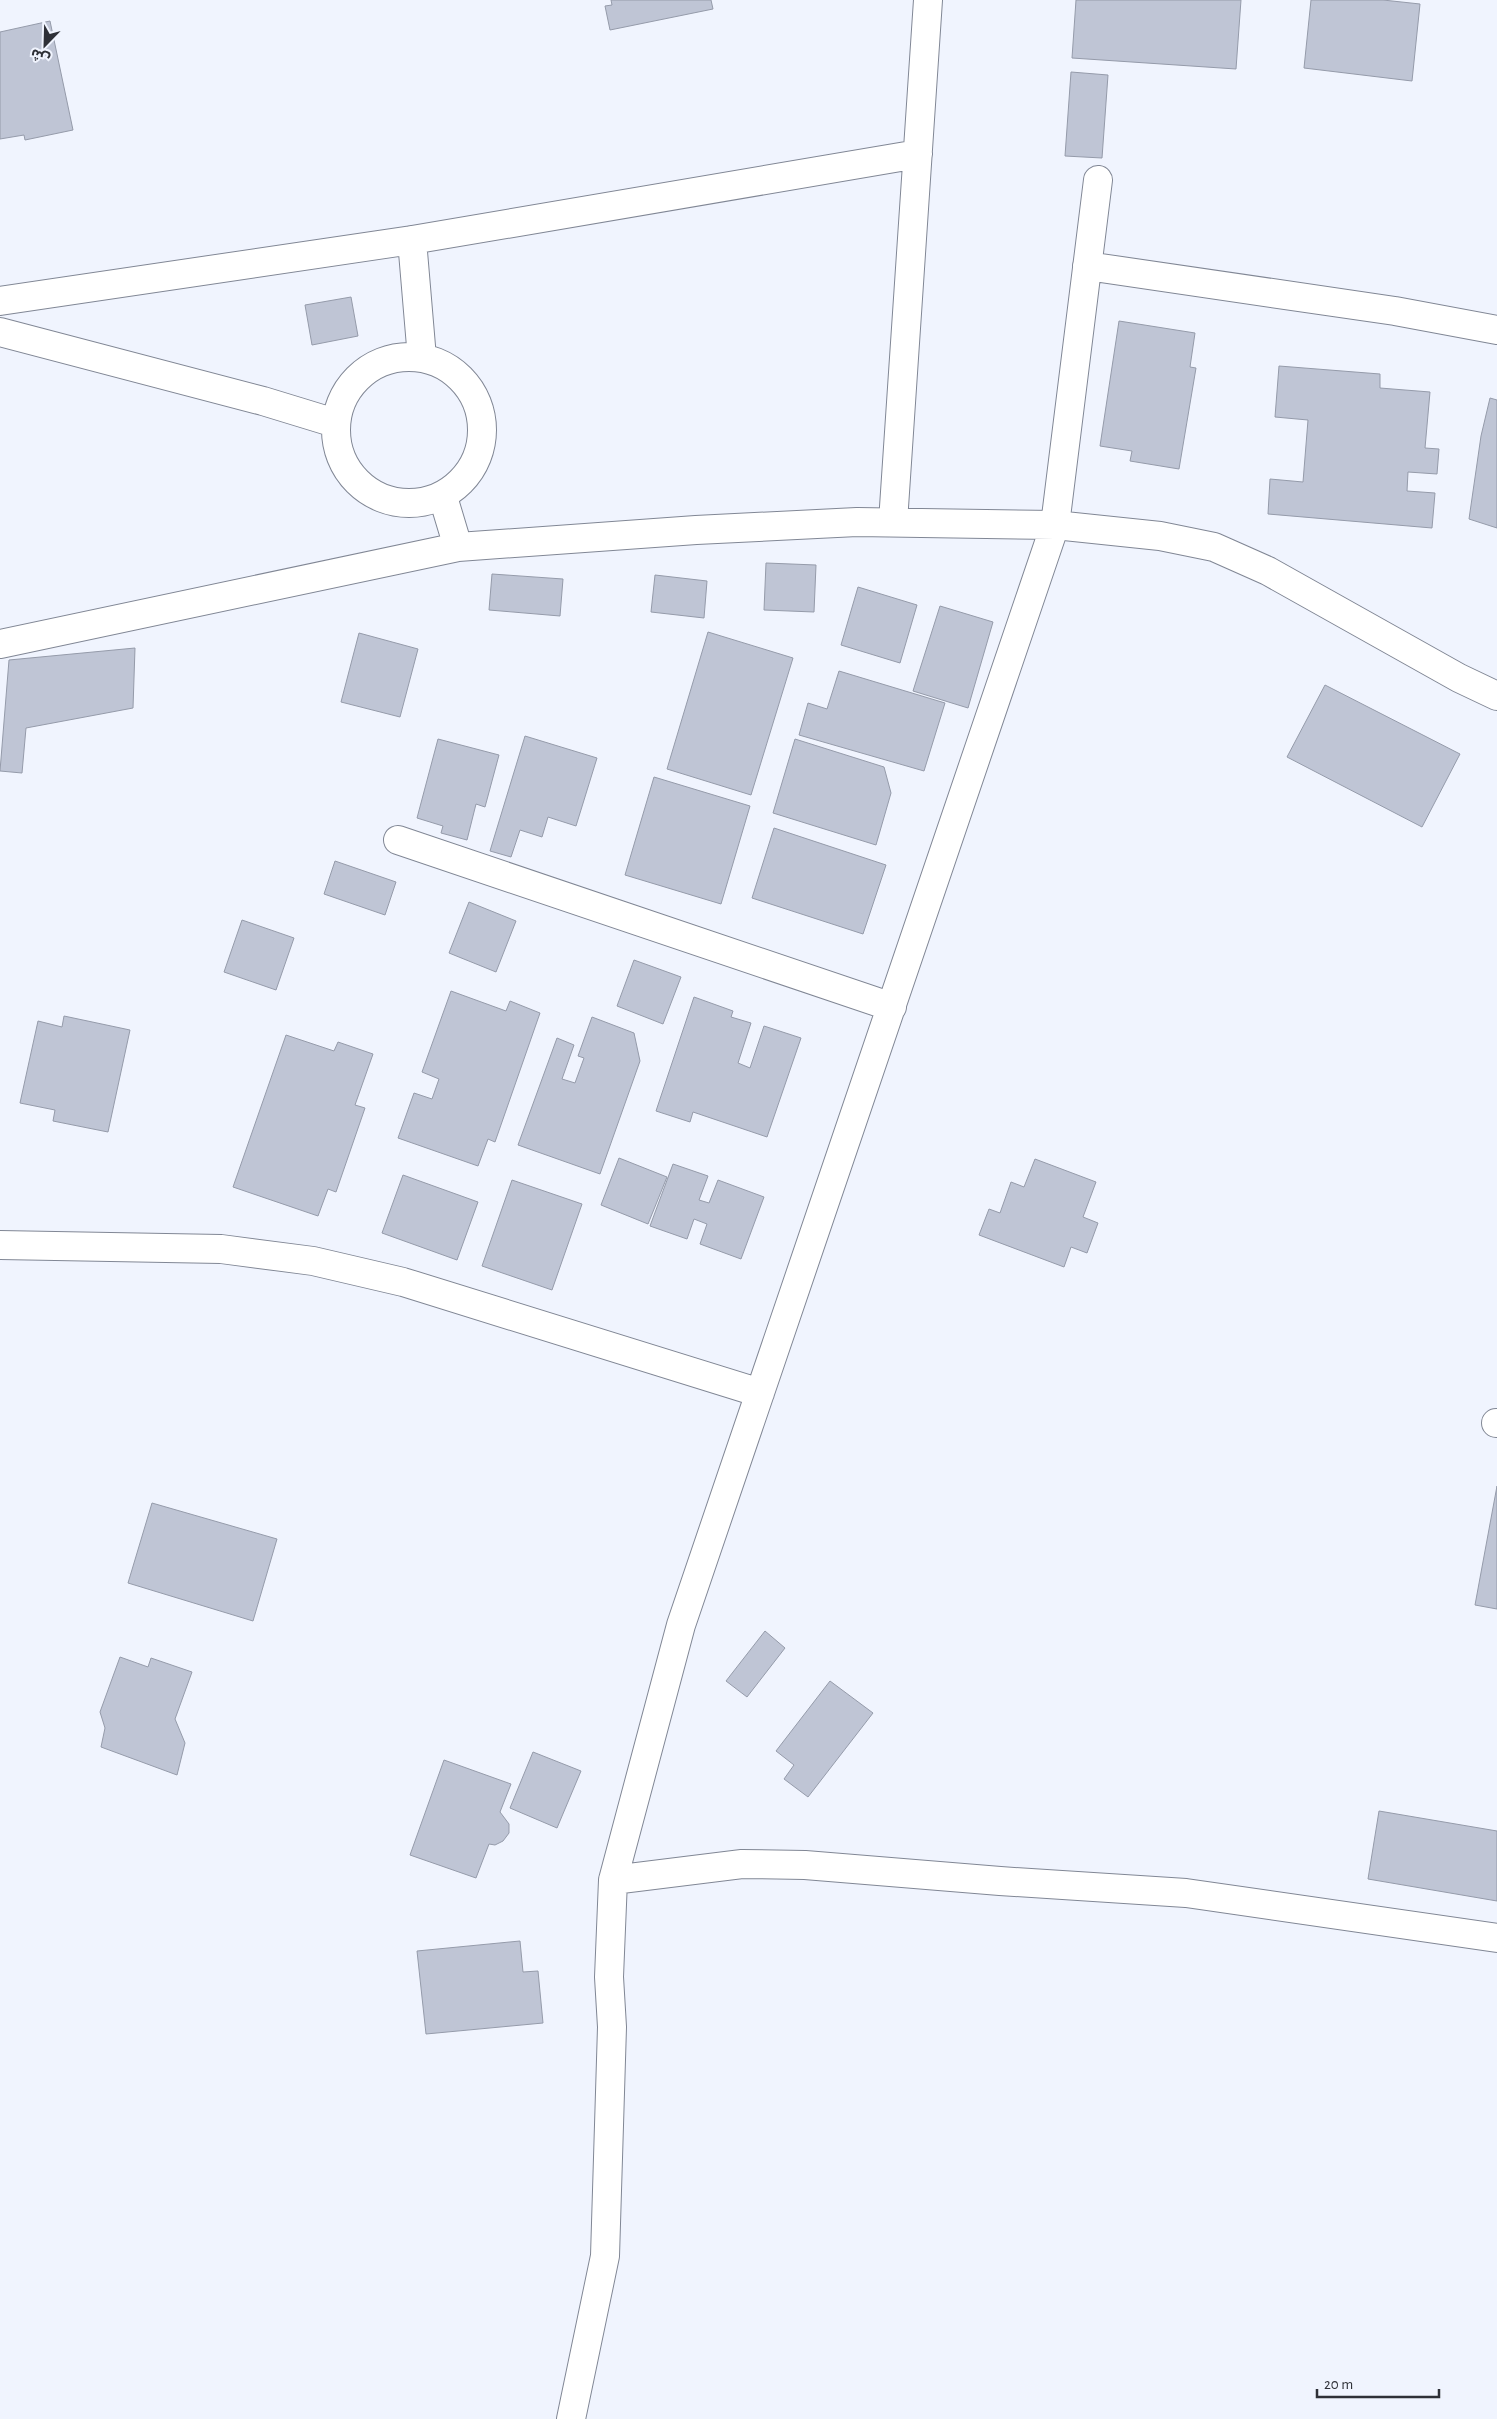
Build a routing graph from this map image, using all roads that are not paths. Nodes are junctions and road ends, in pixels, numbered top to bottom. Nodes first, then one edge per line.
1 (928, 0) edge
2 (918, 154) junction
3 (1098, 180) dead end
4 (412, 240) junction
5 (1087, 266) junction
6 (0, 301) edge
7 (1497, 330) edge
8 (0, 332) edge
9 (422, 358) junction
10 (334, 423) junction
11 (443, 497) junction
12 (893, 522) junction
13 (1055, 525) junction
14 (458, 547) junction
15 (0, 644) edge
16 (1497, 696) edge
17 (398, 840) dead end
18 (892, 1007) junction
19 (0, 1245) edge
20 (760, 1393) junction
21 (613, 1880) junction
22 (1497, 1938) edge
23 (571, 2419) edge

1 - 2 street
2 - 4 street
2 - 12 street
3 - 5 street
4 - 6 street
4 - 9 street
5 - 7 street
5 - 13 street
8 - 10 street
9 - 10 street
9 - 11 street
10 - 11 street
11 - 14 street
12 - 13 street
12 - 14 street
13 - 16 street
13 - 18 street
14 - 15 street
17 - 18 street
18 - 20 street
19 - 20 street
20 - 21 street
21 - 22 street
21 - 23 street

